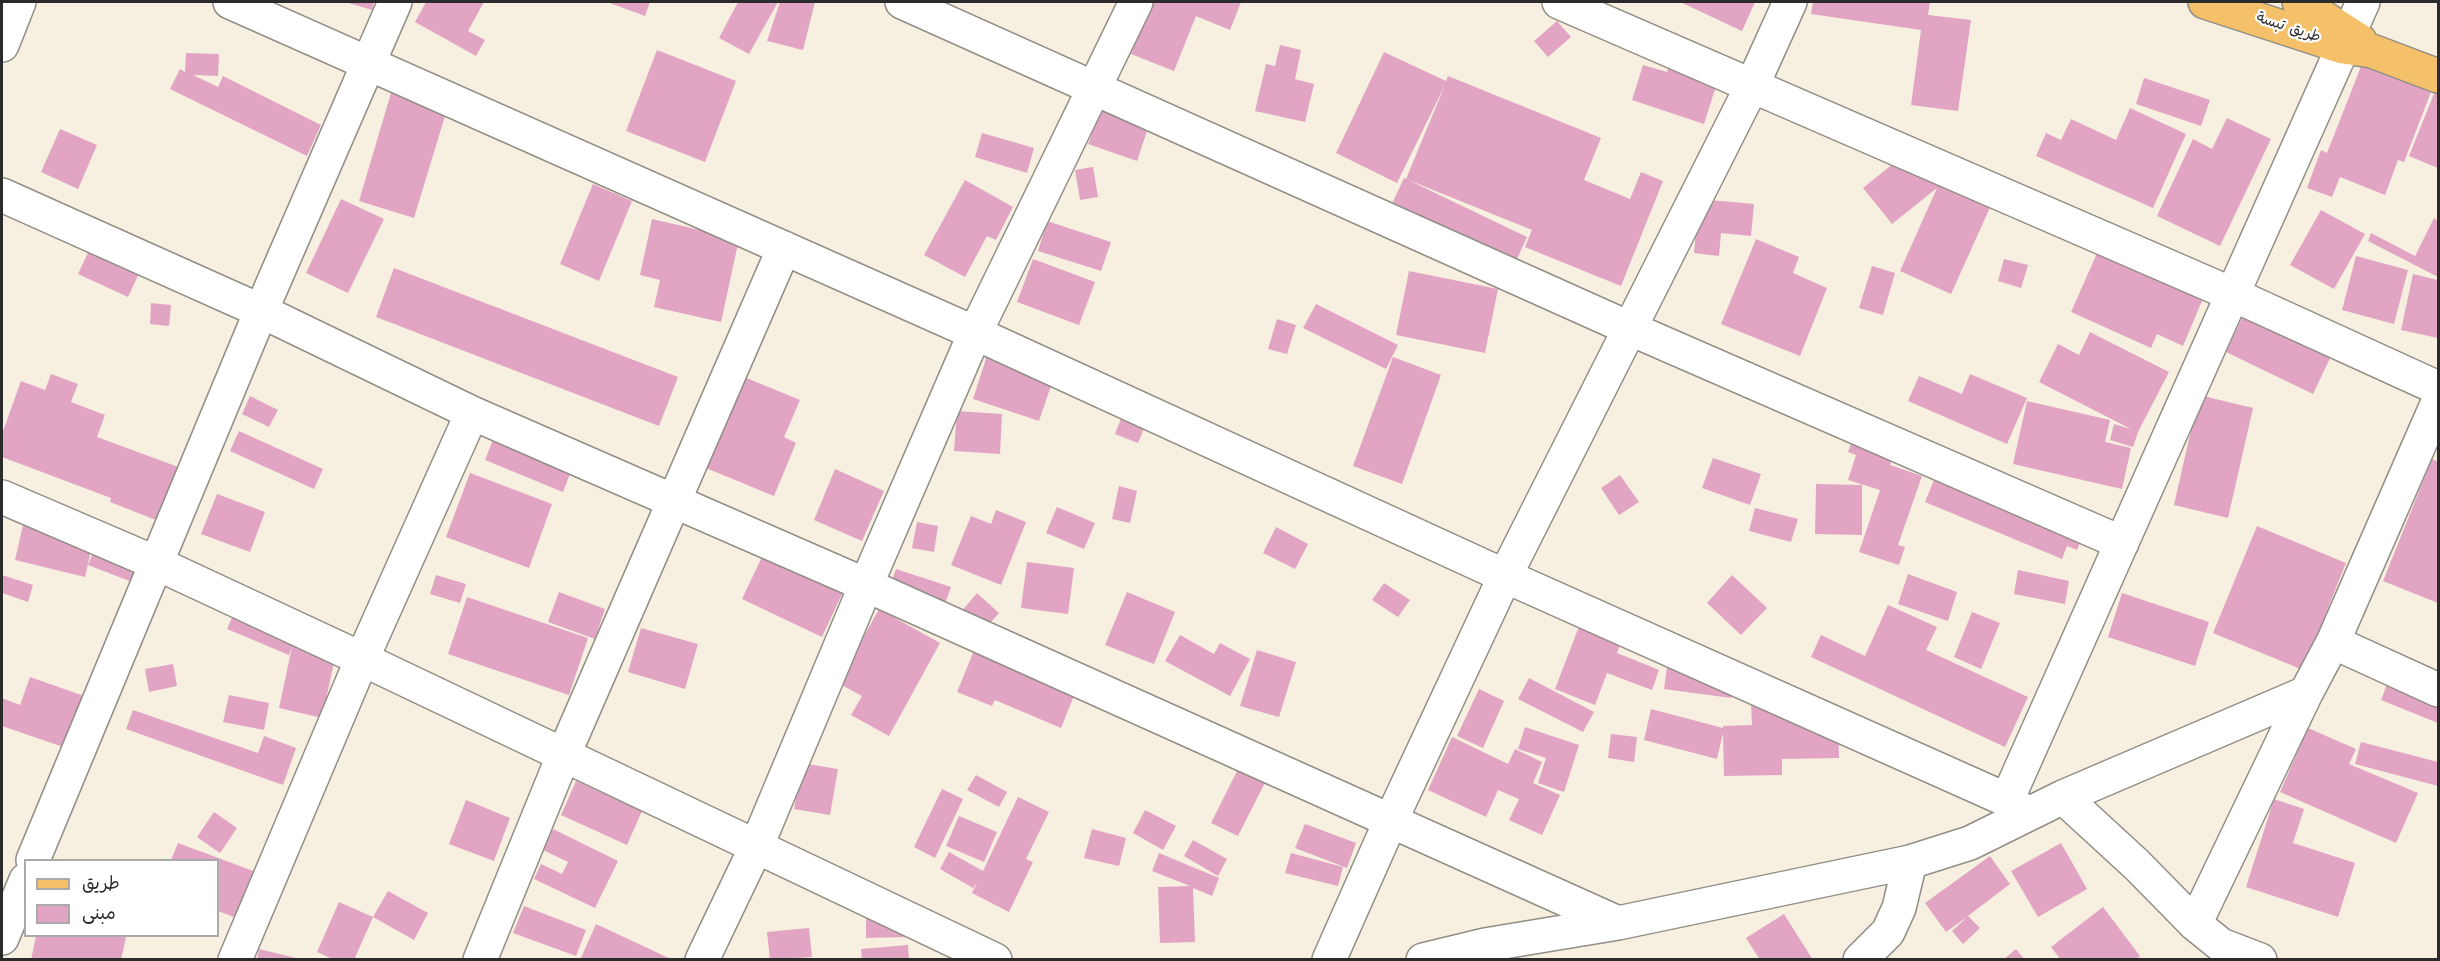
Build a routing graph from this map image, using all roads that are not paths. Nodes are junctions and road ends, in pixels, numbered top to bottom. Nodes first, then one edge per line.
1 (20, 2) edge
2 (230, 2) edge
3 (395, 2) edge
4 (902, 2) edge
5 (1136, 2) edge
6 (1559, 2) edge
7 (1790, 2) edge
8 (2205, 2) edge
9 (2363, 2) edge
10 (2291, 11) edge
11 (2355, 43) junction
12 (2, 45) edge
13 (369, 63) junction
14 (2439, 76) edge
15 (1752, 86) junction
16 (1094, 87) junction
17 (2, 195) edge
18 (784, 248) junction
19 (2234, 295) junction
20 (261, 311) junction
21 (1631, 329) junction
22 (975, 333) junction
23 (2439, 388) edge
24 (2439, 402) edge
25 (472, 413) junction
26 (2, 497) edge
27 (674, 501) junction
28 (2122, 543) junction
29 (156, 563) junction
30 (1505, 576) junction
31 (866, 585) junction
32 (2333, 642) junction
33 (362, 659) junction
34 (2439, 690) edge
35 (2306, 693) junction
36 (564, 754) junction
37 (2064, 796) junction
38 (2017, 807) junction
39 (1391, 820) junction
40 (757, 845) junction
41 (34, 859) edge
42 (1910, 862) junction
43 (24, 885) edge
44 (1618, 923) junction
45 (2195, 924) junction
46 (2, 938) edge
47 (1538, 947) edge
48 (2213, 952) edge
49 (235, 960) edge
50 (480, 960) edge
51 (702, 960) edge
52 (995, 960) edge
53 (1329, 960) edge
54 (1423, 960) edge
55 (1860, 960) edge
56 (2260, 960) edge

1 - 12 street
2 - 13 street
3 - 13 street
4 - 16 street
5 - 16 street
6 - 15 street
7 - 15 street
8 - 10 main road, طريق تبسة
9 - 11 street
10 - 11 main road, طريق تبسة
11 - 14 main road, طريق تبسة
11 - 19 street
13 - 18 street
13 - 20 street
15 - 19 street
15 - 21 street
16 - 21 street
16 - 22 street
17 - 20 street
18 - 22 street
18 - 27 street
19 - 23 street
19 - 28 street
20 - 25 street
20 - 29 street
21 - 28 street
21 - 30 street
22 - 30 street
22 - 31 street
24 - 32 street
25 - 27 street
25 - 33 street
26 - 29 street
27 - 31 street
27 - 36 street
28 - 38 street
29 - 33 street
29 - 41 street
30 - 38 street
30 - 39 street
31 - 39 street
31 - 40 street
32 - 34 street
32 - 35 street
33 - 36 street
33 - 49 street
35 - 37 street
35 - 45 street
36 - 40 street
36 - 50 street
37 - 38 street
37 - 45 street
38 - 42 street
39 - 44 street
39 - 53 street
40 - 51 street
40 - 52 street
42 - 44 street
42 - 55 street
43 - 46 street
44 - 47 street
45 - 48 street
47 - 54 street
48 - 56 street

